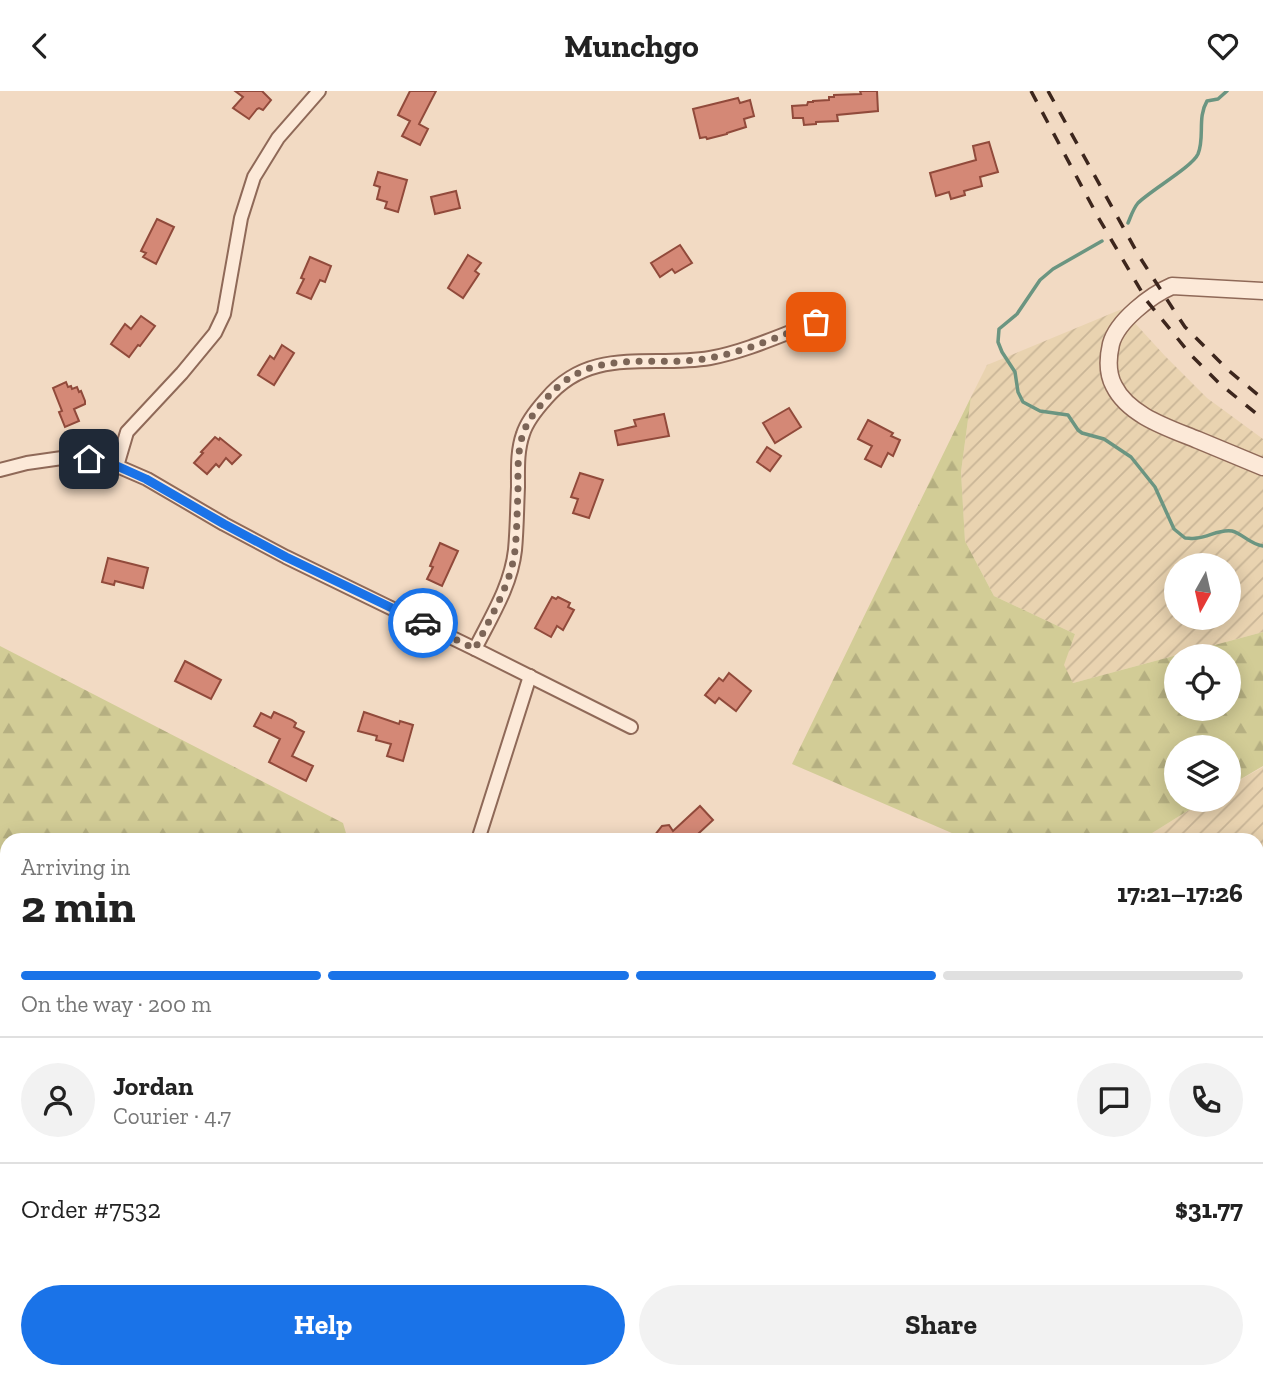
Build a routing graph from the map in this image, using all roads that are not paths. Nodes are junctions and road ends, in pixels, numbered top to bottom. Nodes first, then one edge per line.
1 (319, 91) edge
2 (1263, 292) edge
3 (816, 322) dead end
4 (117, 466) junction
5 (1263, 467) edge
6 (0, 470) edge
7 (475, 649) junction
8 (530, 676) junction
9 (631, 727) dead end
10 (480, 833) edge

1 - 4 street
2 - 5 street
3 - 7 street
4 - 6 street
4 - 7 street
7 - 8 street
8 - 9 street
8 - 10 street

